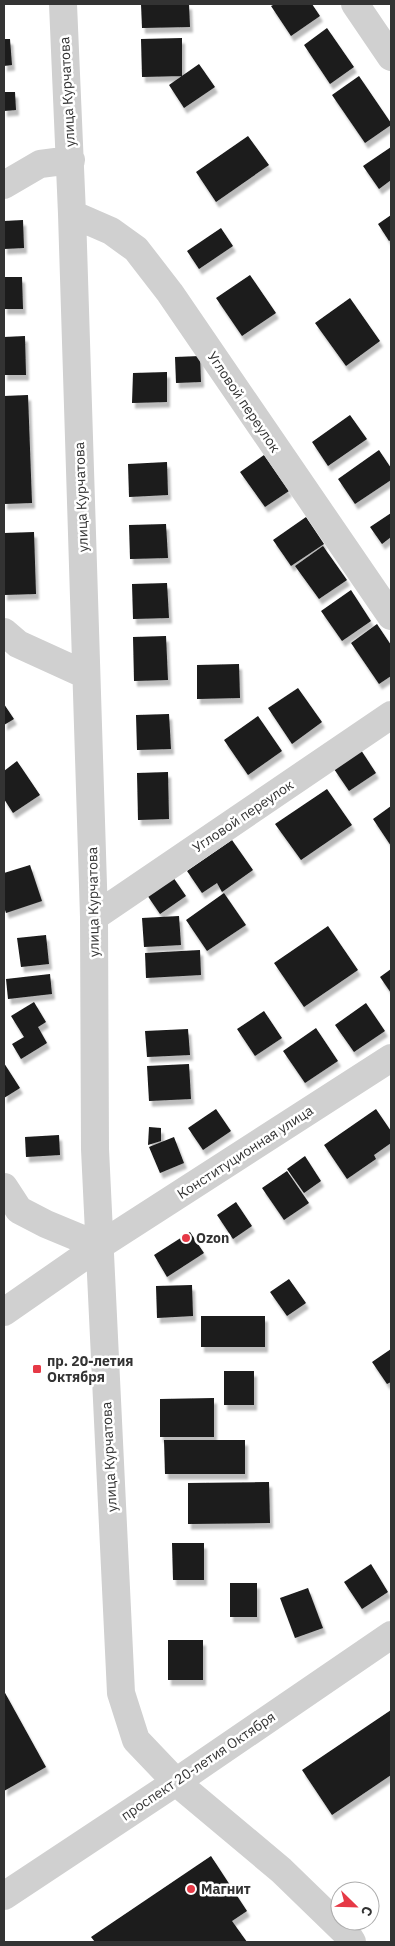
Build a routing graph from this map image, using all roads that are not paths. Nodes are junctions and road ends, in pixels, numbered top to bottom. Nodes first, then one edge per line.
1 (63, 4) edge
2 (355, 4) edge
3 (391, 57) edge
4 (70, 160) junction
5 (4, 185) edge
6 (72, 214) junction
7 (391, 616) edge
8 (4, 632) edge
9 (86, 675) junction
10 (391, 715) edge
11 (94, 917) junction
12 (391, 1058) edge
13 (4, 1187) edge
14 (99, 1246) junction
15 (4, 1312) edge
16 (391, 1635) edge
17 (176, 1782) junction
18 (4, 1896) edge
19 (352, 1942) edge

1 - 4 street, улица Курчатова
2 - 3 street
4 - 5 street
4 - 6 street, улица Курчатова
6 - 7 street, Угловой переулок
6 - 9 street, улица Курчатова
8 - 9 street
9 - 11 street, улица Курчатова
10 - 11 street, Угловой переулок
11 - 14 street, улица Курчатова
12 - 14 street, Конституционная улица
13 - 14 street
14 - 15 street, Конституционная улица
14 - 17 street, улица Курчатова
16 - 17 street, проспект 20-летия Октября
17 - 18 street, проспект 20-летия Октября
17 - 19 street, улица Курчатова

